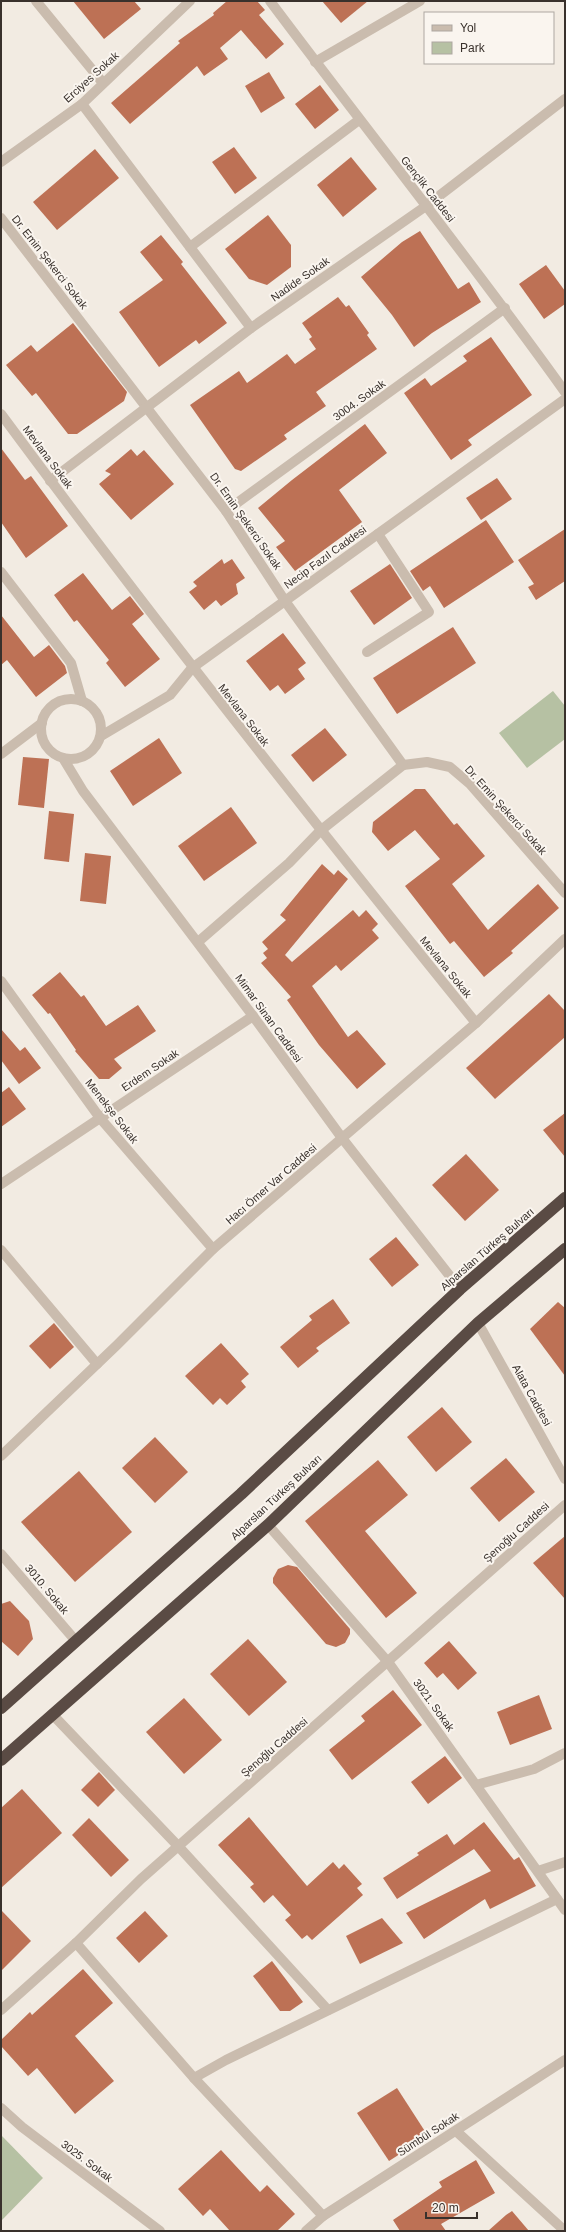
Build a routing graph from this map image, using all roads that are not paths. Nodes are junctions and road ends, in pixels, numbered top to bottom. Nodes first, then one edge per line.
1 (36, 1) edge
2 (190, 1) edge
3 (270, 1) edge
4 (420, 1) edge
5 (315, 62) junction
6 (103, 83) junction
7 (565, 98) edge
8 (82, 104) junction
9 (359, 120) junction
10 (1, 162) edge
11 (426, 206) junction
12 (1, 218) edge
13 (190, 247) junction
14 (505, 308) junction
15 (251, 328) junction
16 (565, 392) edge
17 (565, 399) edge
18 (148, 407) junction
19 (1, 414) edge
20 (50, 481) junction
21 (226, 511) junction
22 (378, 534) junction
23 (1, 572) edge
24 (285, 601) junction
25 (367, 652) dead end
26 (192, 668) junction
27 (82, 701) junction
28 (42, 723) junction
29 (101, 736) junction
30 (1, 754) edge
31 (63, 758) junction
32 (403, 766) junction
33 (320, 831) junction
34 (565, 893) edge
35 (565, 939) edge
36 (198, 942) junction
37 (1, 981) edge
38 (253, 1016) junction
39 (476, 1023) junction
40 (100, 1118) junction
41 (342, 1138) junction
42 (1, 1184) edge
43 (565, 1198) edge
44 (213, 1249) junction
45 (565, 1249) edge
46 (1, 1250) edge
47 (460, 1289) junction
48 (478, 1323) junction
49 (97, 1364) junction
50 (1, 1456) edge
51 (565, 1479) edge
52 (565, 1505) edge
53 (268, 1525) junction
54 (1, 1554) edge
55 (75, 1640) junction
56 (388, 1662) junction
57 (1, 1708) edge
58 (52, 1714) junction
59 (565, 1753) edge
60 (1, 1760) edge
61 (476, 1785) junction
62 (179, 1847) junction
63 (565, 1862) edge
64 (538, 1871) junction
65 (557, 1899) junction
66 (565, 1910) edge
67 (76, 1943) junction
68 (1, 2010) edge
69 (328, 2010) junction
70 (565, 2060) edge
71 (194, 2078) junction
72 (1, 2108) edge
73 (456, 2131) junction
74 (323, 2216) junction
75 (160, 2231) edge
76 (306, 2231) edge
77 (565, 2231) edge

1 - 6 street
2 - 6 street, Erciyes Sokak
3 - 5 street, Gençlik Caddesi
4 - 5 street
5 - 9 street, Gençlik Caddesi
6 - 8 street, Erciyes Sokak
7 - 11 street, Nadide Sokak
8 - 10 street, Erciyes Sokak
8 - 13 street
9 - 11 street, Gençlik Caddesi
9 - 13 street
11 - 14 street, Gençlik Caddesi
11 - 15 street, Nadide Sokak
12 - 18 street, Dr. Emin Şekerci Sokak
13 - 15 street
14 - 16 street, Gençlik Caddesi
14 - 21 street, 3004. Sokak
15 - 18 street, Nadide Sokak
17 - 22 street, Necip Fazıl Caddesi
18 - 20 street, Nadide Sokak
18 - 21 street, Dr. Emin Şekerci Sokak
19 - 20 street, Mevlana Sokak
20 - 26 street, Mevlana Sokak
21 - 24 street, Dr. Emin Şekerci Sokak
22 - 24 street, Necip Fazıl Caddesi
22 - 25 street
23 - 27 street
24 - 26 street, Necip Fazıl Caddesi
24 - 32 street, Dr. Emin Şekerci Sokak
26 - 29 street, Necip Fazıl Caddesi
26 - 33 street, Mevlana Sokak
27 - 28 street
27 - 29 street
28 - 30 street
28 - 31 street
29 - 31 street
31 - 36 street, Mimar Sinan Caddesi
32 - 33 street
32 - 34 street, Dr. Emin Şekerci Sokak
33 - 36 street
33 - 39 street, Mevlana Sokak
35 - 39 street, Hacı Ömer Var Caddesi
36 - 38 street, Mimar Sinan Caddesi
37 - 40 street, Menekşe Sokak
38 - 40 street, Erdem Sokak
38 - 41 street, Mimar Sinan Caddesi
39 - 41 street, Hacı Ömer Var Caddesi
40 - 42 street, Erdem Sokak
40 - 44 street, Menekşe Sokak
41 - 44 street, Hacı Ömer Var Caddesi
41 - 47 street, Mimar Sinan Caddesi
43 - 47 highway, Alparslan Türkeş Bulvarı
44 - 49 street, Hacı Ömer Var Caddesi
45 - 48 highway, Alparslan Türkeş Bulvarı
46 - 49 street
47 - 55 highway, Alparslan Türkeş Bulvarı
48 - 51 street, Alata Caddesi
48 - 53 highway, Alparslan Türkeş Bulvarı
49 - 50 street, Hacı Ömer Var Caddesi
52 - 56 street, Şenoğlu Caddesi
53 - 56 street, 3021. Sokak
53 - 58 highway, Alparslan Türkeş Bulvarı
54 - 55 street, 3010. Sokak
55 - 57 highway, Alparslan Türkeş Bulvarı
56 - 61 street, 3021. Sokak
56 - 62 street, Şenoğlu Caddesi
58 - 60 highway, Alparslan Türkeş Bulvarı
58 - 62 street
59 - 61 street
61 - 64 street, 3021. Sokak
62 - 67 street, Şenoğlu Caddesi
62 - 69 street
63 - 64 street
64 - 65 street, 3021. Sokak
65 - 66 street, 3021. Sokak
65 - 69 street
67 - 68 street, Şenoğlu Caddesi
67 - 71 street
69 - 71 street
70 - 73 street, Sümbül Sokak
71 - 74 street
72 - 75 street, 3025. Sokak
73 - 74 street, Sümbül Sokak
73 - 77 street
74 - 76 street, Sümbül Sokak

